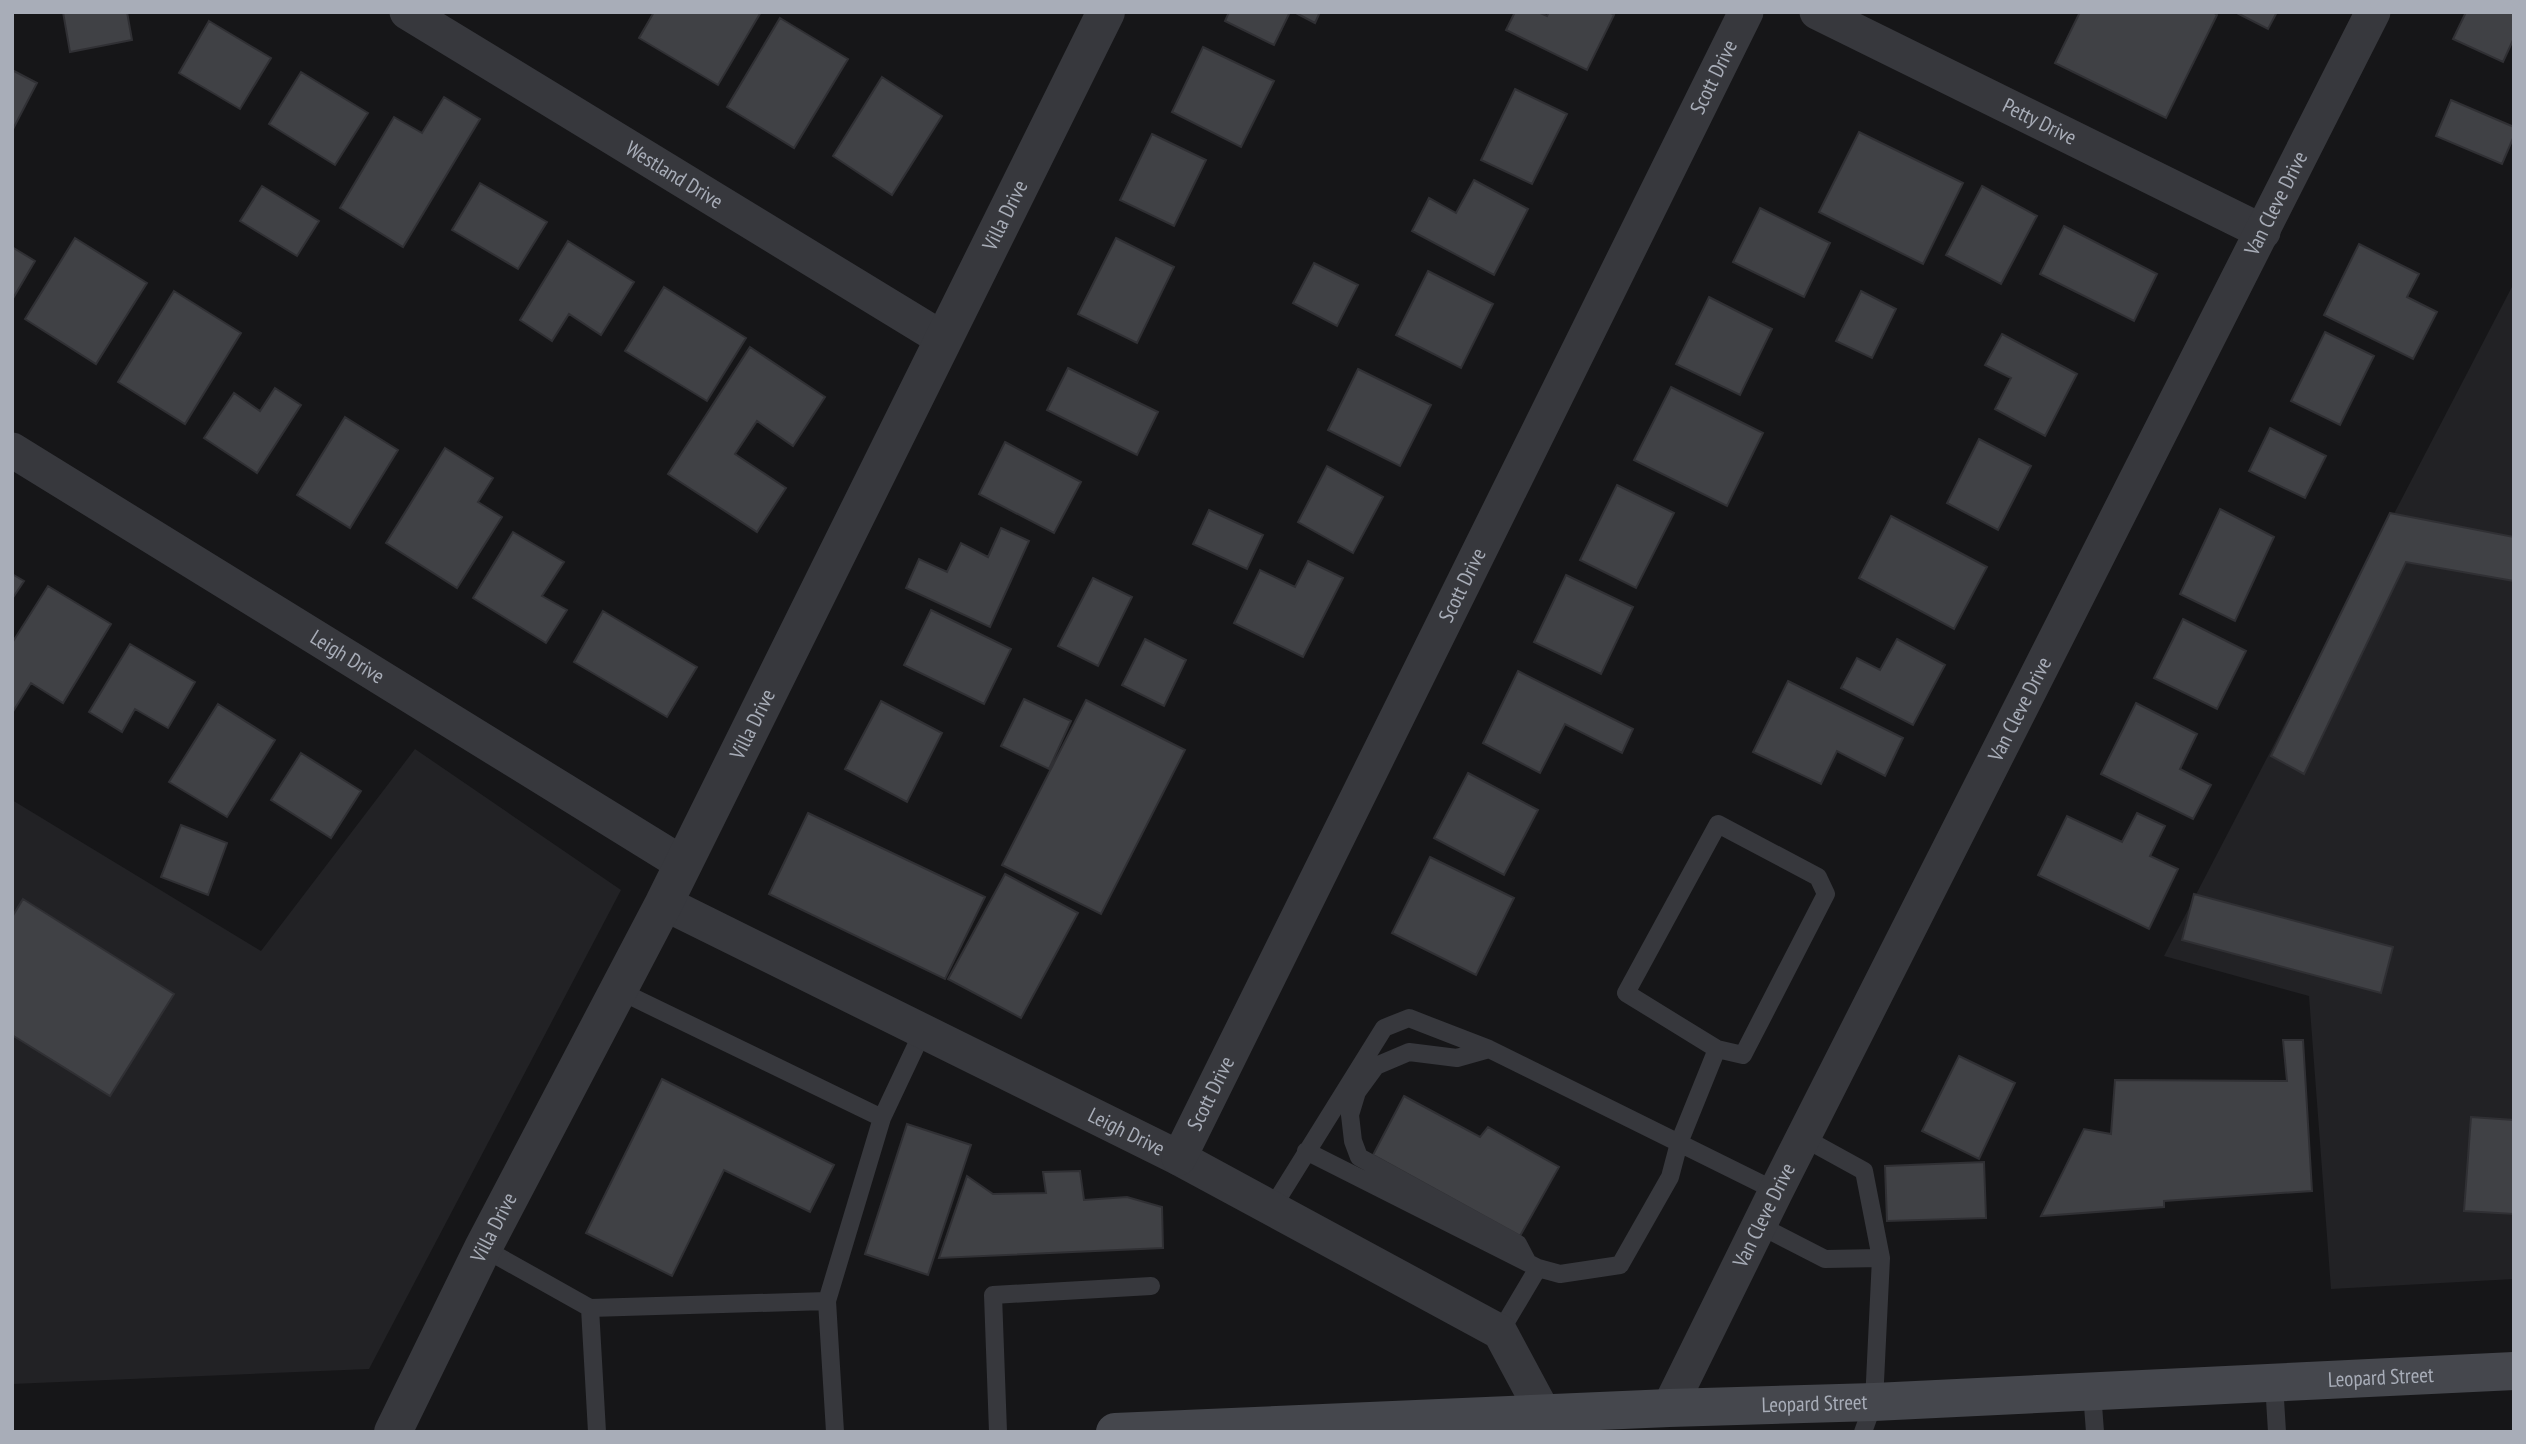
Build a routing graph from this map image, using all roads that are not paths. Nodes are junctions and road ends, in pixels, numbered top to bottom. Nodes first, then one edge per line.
1 (407, 12) edge
2 (1106, 12) edge
3 (1746, 12) edge
4 (1817, 12) edge
5 (2373, 12) edge
6 (2263, 232) junction
7 (943, 339) junction
8 (12, 450) edge
9 (683, 864) junction
10 (664, 902) junction
11 (618, 990) junction
12 (923, 1031) junction
13 (1489, 1049) junction
14 (1717, 1049) junction
15 (882, 1118) junction
16 (1804, 1138) junction
17 (1679, 1143) junction
18 (1306, 1151) junction
19 (1179, 1158) junction
20 (1776, 1191) junction
21 (1272, 1208) junction
22 (1759, 1225) junction
23 (483, 1248) junction
24 (1881, 1258) junction
25 (1533, 1265) junction
26 (1151, 1286) dead end
27 (827, 1301) junction
28 (590, 1308) junction
29 (1500, 1332) junction
30 (2514, 1371) edge
31 (2274, 1383) junction
32 (2092, 1392) junction
33 (1544, 1414) junction
34 (1663, 1416) junction
35 (1869, 1417) edge
36 (1244, 1429) edge
37 (393, 1432) edge
38 (597, 1432) edge
39 (835, 1432) edge
40 (998, 1432) edge
41 (1115, 1432) edge
42 (2095, 1432) edge
43 (2277, 1432) edge

1 - 7 street, Westland Drive
2 - 7 street, Villa Drive
3 - 19 street, Scott Drive
4 - 6 street, Petty Drive
5 - 6 street, Van Cleve Drive
6 - 16 street, Van Cleve Drive
7 - 9 street, Villa Drive
8 - 9 street, Leigh Drive
9 - 10 street, Villa Drive
10 - 11 street, Villa Drive
10 - 12 street, Leigh Drive
11 - 15 lane
11 - 23 street, Villa Drive
12 - 15 lane
12 - 19 street, Leigh Drive
13 - 17 lane
13 - 18 lane
13 - 25 lane
14 - 14 lane
14 - 17 lane
15 - 27 lane
16 - 20 street, Van Cleve Drive
16 - 24 lane
17 - 20 lane
17 - 25 lane
18 - 21 lane
18 - 25 lane
19 - 21 street, Leigh Drive
20 - 22 street, Van Cleve Drive
21 - 29 street, Leigh Drive
22 - 24 lane
22 - 34 street, Van Cleve Drive
23 - 28 lane
23 - 37 street, Villa Drive
24 - 35 lane
25 - 29 lane
26 - 40 lane
27 - 28 lane
27 - 39 lane
28 - 38 lane
29 - 33 street
30 - 31 main road, Leopard Street
31 - 32 main road, Leopard Street
31 - 43 lane
32 - 35 main road, Leopard Street
32 - 42 lane
33 - 34 main road, Leopard Street
33 - 36 main road, Leopard Street
34 - 35 main road, Leopard Street
36 - 41 main road, Leopard Street

